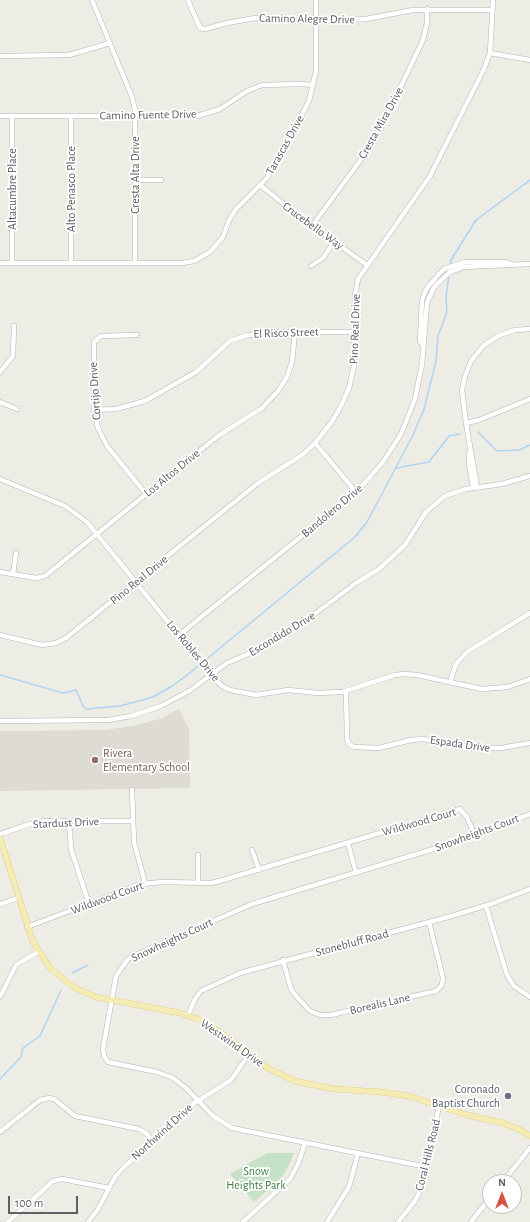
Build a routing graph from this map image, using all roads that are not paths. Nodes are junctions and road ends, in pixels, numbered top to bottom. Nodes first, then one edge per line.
1 (92, 0) edge
2 (188, 0) edge
3 (316, 0) edge
4 (493, 0) edge
5 (427, 9) junction
6 (492, 10) junction
7 (316, 21) junction
8 (110, 44) junction
9 (490, 53) junction
10 (0, 56) edge
11 (530, 60) edge
12 (313, 85) junction
13 (0, 116) edge
14 (12, 116) junction
15 (71, 116) junction
16 (135, 116) junction
17 (136, 180) junction
18 (161, 180) dead end
19 (260, 185) junction
20 (312, 226) junction
21 (334, 242) junction
22 (0, 263) edge
23 (12, 263) junction
24 (71, 263) junction
25 (135, 263) junction
26 (513, 264) junction
27 (530, 264) edge
28 (367, 265) junction
29 (311, 266) dead end
30 (14, 326) dead end
31 (530, 329) edge
32 (294, 332) junction
33 (356, 332) junction
34 (136, 335) dead end
35 (423, 345) junction
36 (0, 372) edge
37 (530, 399) edge
38 (0, 402) edge
39 (17, 409) dead end
40 (94, 410) junction
41 (466, 423) junction
42 (315, 443) junction
43 (530, 476) edge
44 (0, 479) edge
45 (475, 488) junction
46 (356, 492) junction
47 (146, 494) junction
48 (98, 534) junction
49 (16, 552) dead end
50 (0, 572) edge
51 (12, 574) junction
52 (137, 582) junction
53 (530, 613) edge
54 (0, 635) edge
55 (179, 635) junction
56 (210, 674) junction
57 (530, 679) edge
58 (450, 682) junction
59 (346, 691) junction
60 (0, 720) edge
61 (530, 743) edge
62 (132, 790) dead end
63 (530, 814) edge
64 (69, 821) junction
65 (132, 821) junction
66 (0, 834) edge
67 (474, 834) junction
68 (0, 838) edge
69 (348, 843) junction
70 (252, 850) dead end
71 (198, 856) dead end
72 (259, 870) junction
73 (356, 872) junction
74 (198, 882) junction
75 (145, 883) junction
76 (530, 889) edge
77 (18, 898) junction
78 (0, 904) edge
79 (90, 904) junction
80 (486, 906) junction
81 (429, 922) junction
82 (27, 927) junction
83 (38, 952) junction
84 (283, 960) junction
85 (0, 997) edge
86 (530, 997) edge
87 (112, 1000) junction
88 (188, 1015) junction
89 (249, 1054) junction
90 (198, 1100) junction
91 (439, 1106) junction
92 (0, 1132) edge
93 (530, 1136) edge
94 (152, 1141) junction
95 (305, 1143) junction
96 (530, 1148) edge
97 (358, 1153) junction
98 (427, 1167) junction
99 (509, 1174) edge
100 (109, 1188) junction
101 (482, 1208) edge
102 (8, 1222) edge
103 (88, 1222) edge
104 (243, 1222) edge
105 (327, 1222) edge
106 (398, 1222) edge
107 (471, 1222) edge

1 - 8 street, Cresta Alta Drive
2 - 7 street, Camino Alegre Drive
3 - 7 street, Tarascas Drive
4 - 6 street, Pino Real Drive
5 - 6 street, Camino Alegre Drive
5 - 7 street, Camino Alegre Drive
5 - 20 street, Cresta Mira Drive
6 - 9 street, Pino Real Drive
7 - 12 street, Tarascas Drive
8 - 10 street
8 - 16 street, Cresta Alta Drive
9 - 11 street
9 - 28 street, Pino Real Drive
12 - 16 street, Camino Fuente Drive
12 - 19 street, Tarascas Drive
13 - 14 street, Camino Fuente Drive
14 - 15 street, Camino Fuente Drive
14 - 23 street, Altacumbre Place
15 - 16 street, Camino Fuente Drive
15 - 24 street, Alto Penasco Place
16 - 17 street, Cresta Alta Drive
17 - 18 street
17 - 25 street, Cresta Alta Drive
19 - 20 street, Crucebello Way
19 - 25 street, Tarascas Drive
20 - 21 street, Crucebello Way
21 - 28 street, Crucebello Way
21 - 29 street
22 - 23 street, Tarascas Drive
23 - 24 street, Tarascas Drive
24 - 25 street, Tarascas Drive
26 - 27 street, Bandolero Drive
26 - 35 street, Bandolero Drive
26 - 35 street, Bandolero Drive
28 - 33 street, Pino Real Drive
30 - 36 street
31 - 41 street
32 - 33 street, El Risco Street
32 - 40 street, El Risco Street
32 - 47 street, Los Altos Drive
33 - 42 street, Pino Real Drive
34 - 40 street, Cortijo Drive
35 - 46 street, Bandolero Drive
37 - 41 street
38 - 39 street
40 - 47 street, Cortijo Drive
41 - 45 street
42 - 46 street
42 - 52 street, Pino Real Drive
43 - 45 street, Escondido Drive
44 - 48 street, Los Robles Drive
45 - 56 street, Escondido Drive
46 - 55 street, Bandolero Drive
47 - 48 street, Los Altos Drive
48 - 51 street, Los Altos Drive
48 - 52 street, Los Robles Drive
49 - 51 street
50 - 51 street, Los Altos Drive
52 - 54 street, Pino Real Drive
52 - 55 street, Los Robles Drive
53 - 58 street
55 - 56 street, Los Robles Drive
56 - 59 street, Los Robles Drive
56 - 60 street, Escondido Drive
57 - 58 street, Los Robles Drive
58 - 59 street, Los Robles Drive
59 - 61 street, Espada Drive
62 - 65 street
63 - 67 street, Snowheights Court
64 - 65 street, Stardust Drive
64 - 66 street, Stardust Drive
64 - 79 street
65 - 75 street
67 - 69 street, Wildwood Court
67 - 73 street, Snowheights Court
68 - 77 main road, Westwind Drive
69 - 72 street, Wildwood Court
69 - 73 street
70 - 72 street
71 - 74 street
72 - 74 street, Wildwood Court
73 - 87 street, Snowheights Court
74 - 75 street, Wildwood Court
75 - 79 street, Wildwood Court
76 - 80 street, Stonebluff Road
77 - 78 street
77 - 82 main road, Westwind Drive
79 - 82 street, Wildwood Court
80 - 81 street, Stonebluff Road
80 - 86 street
81 - 84 street, Stonebluff Road
81 - 84 street, Borealis Lane
82 - 83 main road, Westwind Drive
83 - 85 street
83 - 87 main road, Westwind Drive
84 - 88 street, Stonebluff Road
87 - 88 main road, Westwind Drive
87 - 90 street, Snowheights Court
88 - 89 main road, Westwind Drive
89 - 90 street, Northwind Drive
89 - 91 main road, Westwind Drive
90 - 94 street, Northwind Drive
90 - 95 street, Snowheights Court
91 - 93 main road, Westwind Drive
91 - 98 street, Coral Hills Road
92 - 94 street
94 - 100 street, Northwind Drive
95 - 97 street, Snowheights Court
95 - 104 street
96 - 99 street
97 - 98 street, Snowheights Court
97 - 105 street
98 - 106 street, Coral Hills Road
100 - 102 street
100 - 103 street, Northwind Drive
101 - 107 street

